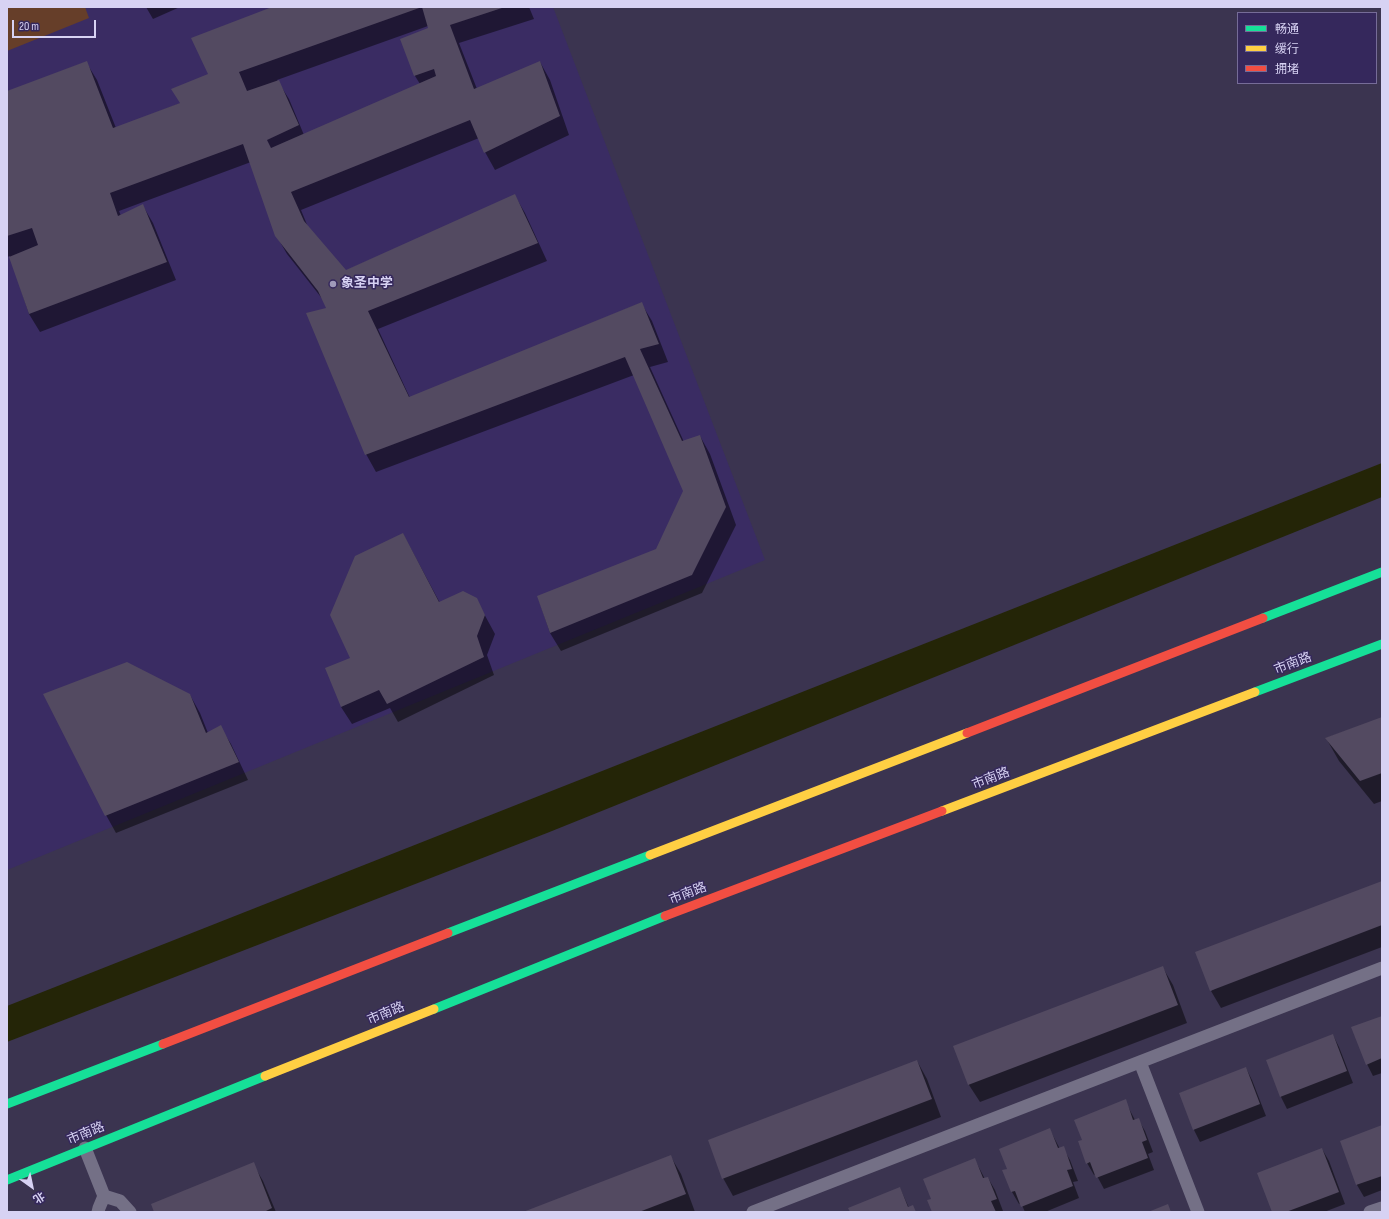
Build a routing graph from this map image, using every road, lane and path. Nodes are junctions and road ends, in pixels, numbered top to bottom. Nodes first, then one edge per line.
1 (1382, 572) edge
2 (1382, 644) edge
3 (1382, 968) edge
4 (1140, 1062) junction
5 (7, 1104) edge
6 (85, 1148) junction
7 (7, 1180) edge
8 (104, 1196) junction
9 (1382, 1208) edge
10 (98, 1212) edge
11 (130, 1212) edge
12 (753, 1212) edge
13 (1198, 1212) edge
14 (1370, 1212) edge

1 - 5 highway
2 - 6 highway, 市南路
3 - 4 lane
4 - 12 lane
4 - 13 lane
6 - 7 highway, 市南路
6 - 8 lane
8 - 10 lane
8 - 11 lane
9 - 14 lane

